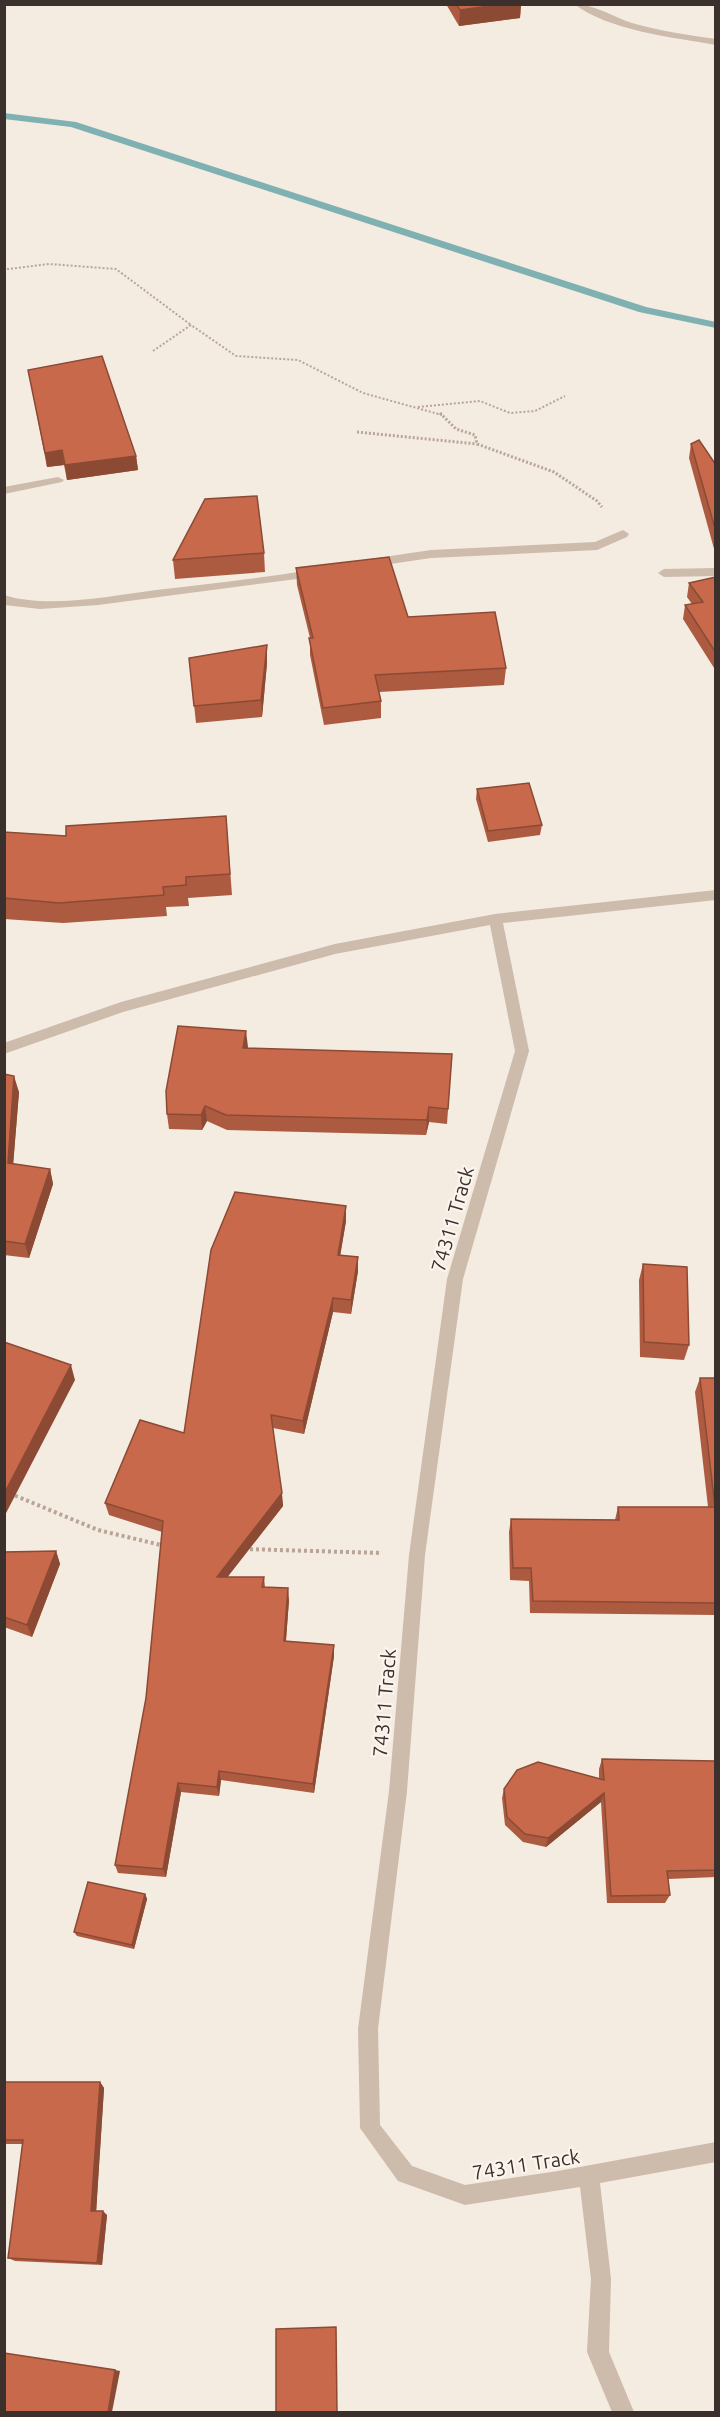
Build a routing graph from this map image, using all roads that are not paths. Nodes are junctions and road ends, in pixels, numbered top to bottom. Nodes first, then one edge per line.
1 (578, 4) edge
2 (716, 42) edge
3 (58, 480) dead end
4 (4, 491) edge
5 (623, 534) road end
6 (354, 565) edge
7 (332, 570) edge
8 (716, 572) edge
9 (664, 573) dead end
10 (4, 599) edge
11 (716, 895) edge
12 (495, 919) junction
13 (4, 1049) edge
14 (716, 2152) edge
15 (589, 2175) junction
16 (623, 2412) edge

1 - 2 street
3 - 4 street
5 - 6 street
7 - 10 street
8 - 9 street
11 - 12 street
12 - 13 street
12 - 15 street, 74311 Track
14 - 15 street, 74311 Track
15 - 16 street

